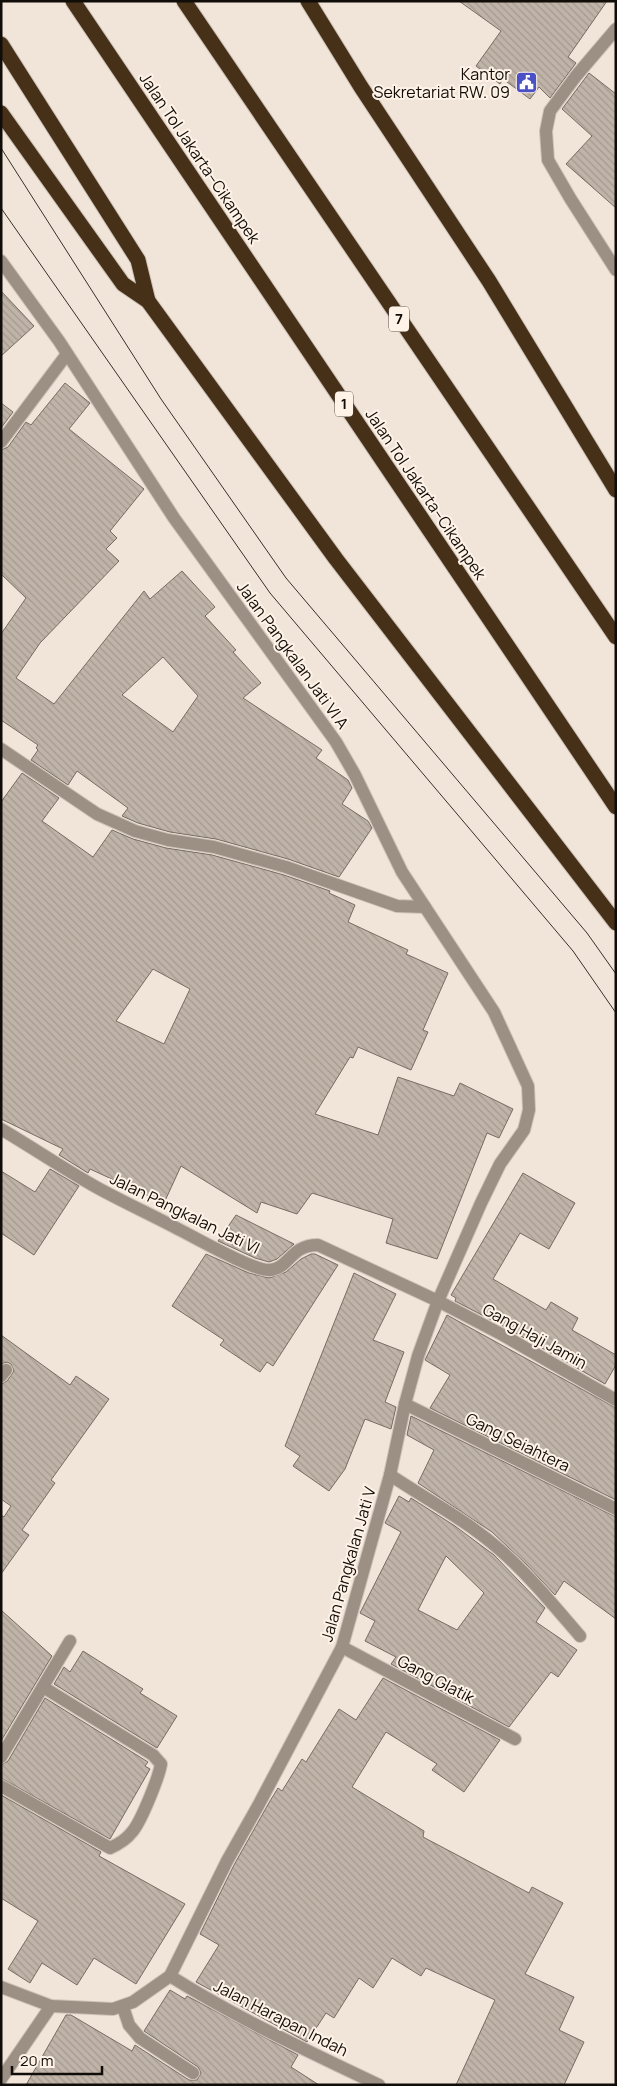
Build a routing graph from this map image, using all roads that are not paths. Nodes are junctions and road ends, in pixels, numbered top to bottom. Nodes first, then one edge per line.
1 (73, 1) edge
2 (184, 1) edge
3 (308, 1) edge
4 (616, 30) edge
5 (1, 44) edge
6 (1, 113) edge
7 (1, 261) edge
8 (616, 270) edge
9 (148, 301) junction
10 (67, 354) junction
11 (1, 442) edge
12 (616, 490) edge
13 (616, 637) edge
14 (1, 749) edge
15 (616, 807) edge
16 (425, 907) junction
17 (616, 923) edge
18 (528, 1086) joint
19 (1, 1129) edge
20 (438, 1301) junction
21 (616, 1400) edge
22 (405, 1404) junction
23 (390, 1476) junction
24 (616, 1509) edge
25 (580, 1636) dead end
26 (70, 1641) dead end
27 (342, 1647) junction
28 (44, 1687) junction
29 (515, 1739) dead end
30 (1, 1757) edge
31 (1, 1786) edge
32 (170, 1976) junction
33 (1, 1987) edge
34 (51, 2006) junction
35 (123, 2007) junction
36 (193, 2073) dead end
37 (1, 2079) edge
38 (378, 2085) edge

1 - 15 highway, Jalan Tol Jakarta–Cikampek / 1
2 - 13 highway, 7
3 - 12 highway
4 - 8 street
5 - 9 highway
6 - 9 highway
7 - 10 street, Jalan Pangkalan Jati VI A
9 - 17 highway
10 - 11 street
10 - 16 street, Jalan Pangkalan Jati VI A
14 - 16 street
16 - 18 street, Jalan Pangkalan Jati VI A
18 - 20 street, Jalan Pangkalan Jati V
19 - 20 street, Jalan Pangkalan Jati VI
20 - 21 street, Gang Haji Jamin
20 - 22 street, Jalan Pangkalan Jati V
22 - 23 street, Jalan Pangkalan Jati V
22 - 24 street, Gang Seiahtera
23 - 25 street
23 - 27 street, Jalan Pangkalan Jati V
26 - 28 street
27 - 29 street, Gang Glatik
27 - 32 street, Jalan Pangkalan Jati V
28 - 30 street
28 - 31 street
32 - 35 street, Jalan Pangkalan Jati V
32 - 38 street, Jalan Harapan Indah
33 - 34 street
34 - 35 street
34 - 37 street
35 - 36 street

